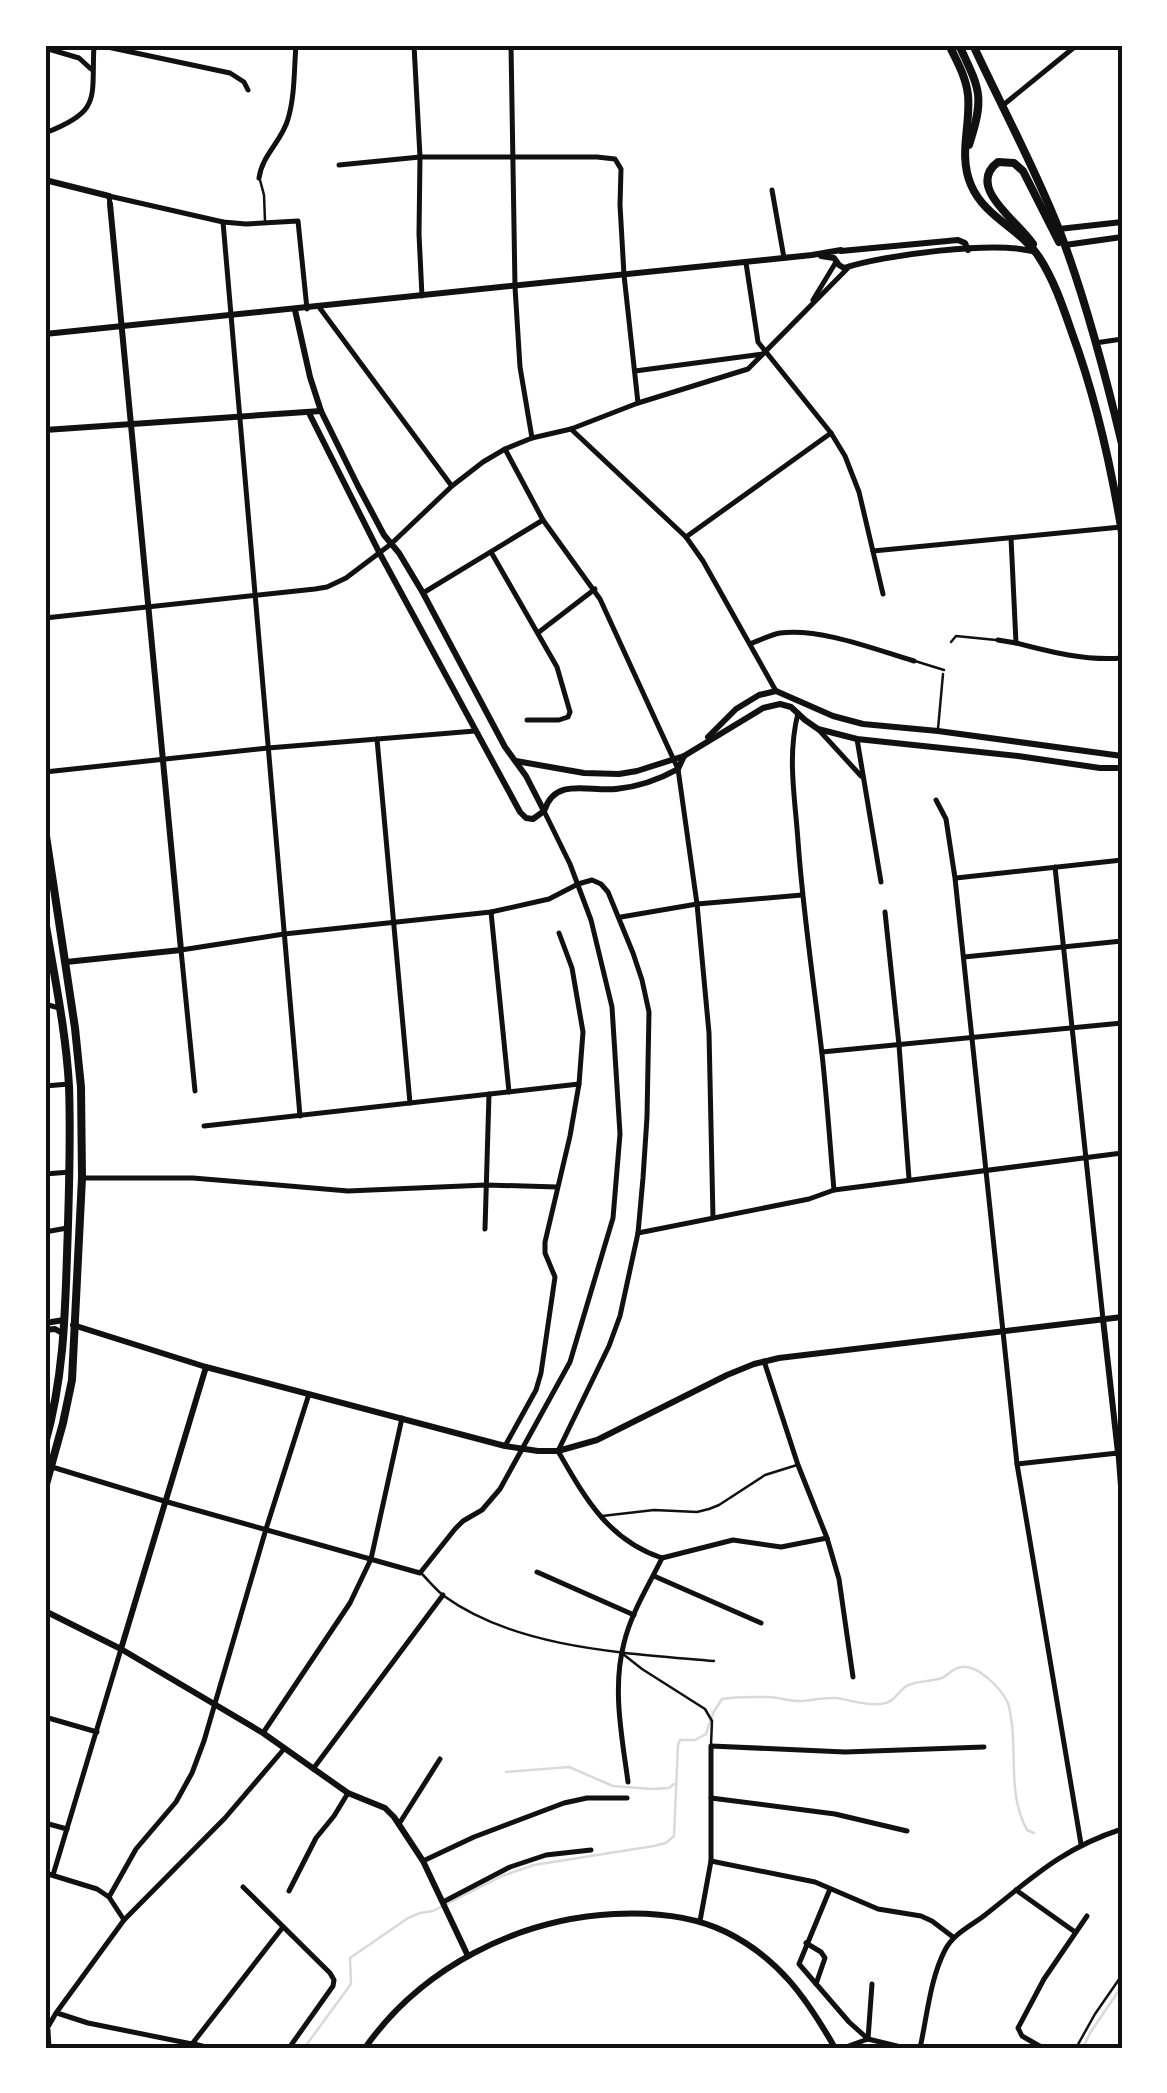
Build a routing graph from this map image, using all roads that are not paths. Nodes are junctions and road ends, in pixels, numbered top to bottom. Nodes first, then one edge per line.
1 (96, 45) edge
2 (296, 45) edge
3 (414, 45) edge
4 (511, 45) edge
5 (949, 45) edge
6 (959, 45) edge
7 (972, 45) edge
8 (1077, 45) edge
9 (45, 48) edge
10 (94, 72) junction
11 (248, 90) dead end
12 (1002, 106) junction
13 (45, 132) edge
14 (420, 157) junction
15 (511, 158) junction
16 (340, 166) dead end
17 (965, 166) junction
18 (259, 178) joint
19 (45, 180) edge
20 (772, 190) dead end
21 (110, 200) junction
22 (223, 222) junction
23 (265, 222) junction
24 (1122, 222) edge
25 (1058, 229) junction
26 (1122, 236) edge
27 (1065, 245) junction
28 (846, 250) junction
29 (968, 250) junction
30 (1036, 253) junction
31 (812, 256) junction
32 (784, 258) junction
33 (836, 260) junction
34 (746, 262) junction
35 (850, 266) junction
36 (624, 275) junction
37 (1050, 276) junction
38 (1078, 282) junction
39 (514, 287) junction
40 (422, 296) junction
41 (319, 307) junction
42 (307, 308) junction
43 (295, 310) junction
44 (807, 311) junction
45 (231, 316) junction
46 (120, 327) junction
47 (45, 334) edge
48 (1122, 339) edge
49 (1095, 343) junction
50 (766, 353) junction
51 (634, 372) junction
52 (638, 403) junction
53 (321, 411) junction
54 (309, 413) junction
55 (240, 417) junction
56 (130, 424) junction
57 (45, 430) edge
58 (571, 430) junction
59 (831, 433) junction
60 (532, 438) junction
61 (1122, 444) edge
62 (506, 449) junction
63 (452, 486) junction
64 (543, 520) junction
65 (1122, 530) edge
66 (686, 536) junction
67 (1011, 538) junction
68 (391, 544) junction
69 (872, 550) junction
70 (379, 552) junction
71 (491, 552) junction
72 (594, 589) junction
73 (423, 593) junction
74 (883, 594) dead end
75 (255, 596) junction
76 (147, 607) junction
77 (45, 618) edge
78 (538, 632) junction
79 (998, 640) joint
80 (951, 642) dead end
81 (1016, 643) junction
82 (750, 644) junction
83 (1122, 658) edge
84 (914, 661) joint
85 (776, 691) junction
86 (790, 702) junction
87 (798, 713) junction
88 (527, 720) dead end
89 (818, 729) junction
90 (476, 731) junction
91 (938, 731) junction
92 (377, 739) junction
93 (857, 739) junction
94 (704, 742) junction
95 (1048, 745) junction
96 (268, 748) junction
97 (679, 756) junction
98 (1122, 756) edge
99 (1025, 757) junction
100 (163, 760) junction
101 (516, 760) junction
102 (1122, 768) edge
103 (678, 769) junction
104 (45, 772) edge
105 (862, 778) junction
106 (936, 800) dead end
107 (544, 811) junction
108 (45, 829) edge
109 (1122, 860) edge
110 (1055, 867) junction
111 (956, 878) junction
112 (881, 882) dead end
113 (578, 884) junction
114 (802, 894) junction
115 (697, 904) junction
116 (492, 912) junction
117 (885, 912) dead end
118 (620, 917) junction
119 (45, 920) edge
120 (394, 924) junction
121 (559, 933) dead end
122 (284, 934) junction
123 (1122, 941) edge
124 (1064, 946) junction
125 (181, 950) junction
126 (964, 957) junction
127 (66, 962) junction
128 (45, 1004) edge
129 (60, 1008) junction
130 (1122, 1023) edge
131 (1073, 1028) junction
132 (972, 1038) junction
133 (899, 1045) junction
134 (822, 1052) junction
135 (68, 1084) junction
136 (579, 1084) junction
137 (45, 1086) edge
138 (195, 1090) dead end
139 (509, 1092) junction
140 (489, 1094) junction
141 (410, 1103) junction
142 (300, 1116) junction
143 (204, 1126) dead end
144 (1122, 1153) edge
145 (1086, 1158) junction
146 (986, 1170) junction
147 (70, 1172) junction
148 (45, 1174) edge
149 (82, 1178) junction
150 (908, 1179) junction
151 (486, 1185) junction
152 (557, 1186) junction
153 (834, 1190) junction
154 (712, 1218) junction
155 (68, 1228) junction
156 (485, 1229) dead end
157 (45, 1232) edge
158 (638, 1233) junction
159 (1122, 1317) edge
160 (66, 1320) junction
161 (1103, 1320) junction
162 (45, 1326) edge
163 (76, 1328) junction
164 (1004, 1331) junction
165 (64, 1334) junction
166 (764, 1361) junction
167 (206, 1367) junction
168 (309, 1394) junction
169 (402, 1418) junction
170 (45, 1444) edge
171 (506, 1446) junction
172 (522, 1449) junction
173 (558, 1451) junction
174 (1120, 1453) edge
175 (1017, 1464) junction
176 (798, 1465) junction
177 (52, 1466) junction
178 (45, 1488) edge
179 (164, 1501) junction
180 (1122, 1506) edge
181 (602, 1516) junction
182 (266, 1529) junction
183 (827, 1538) junction
184 (370, 1558) junction
185 (662, 1558) junction
186 (420, 1572) junction
187 (537, 1572) dead end
188 (653, 1576) junction
189 (442, 1595) junction
190 (45, 1611) edge
191 (634, 1615) junction
192 (761, 1622) dead end
193 (121, 1650) junction
194 (622, 1653) junction
195 (714, 1661) dead end
196 (853, 1677) dead end
197 (215, 1705) junction
198 (45, 1718) edge
199 (97, 1732) junction
200 (263, 1733) junction
201 (710, 1746) junction
202 (984, 1747) dead end
203 (284, 1749) junction
204 (440, 1759) dead end
205 (312, 1770) junction
206 (628, 1782) dead end
207 (348, 1793) junction
208 (627, 1798) dead end
209 (711, 1798) junction
210 (45, 1823) edge
211 (399, 1824) junction
212 (67, 1829) junction
213 (1122, 1829) edge
214 (907, 1831) dead end
215 (1080, 1844) junction
216 (592, 1850) dead end
217 (423, 1861) junction
218 (711, 1861) junction
219 (49, 1874) edge
220 (243, 1887) dead end
221 (830, 1889) junction
222 (1016, 1890) junction
223 (289, 1891) dead end
224 (109, 1897) junction
225 (443, 1903) junction
226 (1086, 1916) dead end
227 (124, 1920) junction
228 (700, 1921) junction
229 (283, 1927) junction
230 (1075, 1932) junction
231 (953, 1937) junction
232 (806, 1943) junction
233 (468, 1956) junction
234 (1122, 1975) edge
235 (872, 1984) dead end
236 (816, 1985) junction
237 (56, 2013) junction
238 (46, 2028) edge
239 (868, 2039) junction
240 (192, 2044) junction
241 (49, 2048) edge
242 (210, 2048) edge
243 (289, 2048) edge
244 (364, 2048) edge
245 (835, 2048) edge
246 (844, 2048) edge
247 (904, 2048) edge
248 (920, 2048) edge
249 (1043, 2048) edge
250 (1076, 2048) edge

1 - 10 street
1 - 11 street
2 - 18 street
3 - 14 street
4 - 15 street
5 - 17 main road
6 - 17 main road
7 - 12 main road
8 - 12 street
9 - 10 street
10 - 13 street
12 - 25 main road
14 - 15 street
14 - 16 street
14 - 40 street
15 - 36 street
15 - 39 street
17 - 30 main road
18 - 23 lane
19 - 21 street
20 - 32 street
21 - 22 street
21 - 46 street
22 - 23 street
22 - 45 street
23 - 42 street
24 - 25 street
25 - 27 main road
26 - 27 street
27 - 38 main road
28 - 29 street
28 - 31 street
28 - 33 street
28 - 35 street
29 - 30 street
29 - 35 street
30 - 37 main road
31 - 32 street
31 - 33 street
32 - 34 street
33 - 35 street
33 - 44 street
34 - 36 street
34 - 50 street
35 - 44 street
36 - 39 street
36 - 51 street
37 - 38 main road
37 - 65 main road
38 - 49 main road
39 - 40 street
39 - 60 street
40 - 41 street
41 - 42 street
41 - 63 street
42 - 43 street
43 - 45 street
43 - 53 street
44 - 50 street
45 - 46 street
45 - 55 street
46 - 47 street
46 - 56 street
48 - 49 street
49 - 61 main road
50 - 51 street
50 - 52 street
50 - 59 street
51 - 52 street
52 - 58 street
53 - 54 street
53 - 68 street
54 - 55 street
54 - 70 street
55 - 56 street
55 - 75 street
56 - 57 street
56 - 76 street
58 - 60 street
58 - 66 street
59 - 66 street
59 - 69 street
60 - 62 street
62 - 63 street
62 - 64 street
63 - 68 street
64 - 71 street
64 - 72 street
65 - 67 street
66 - 82 street
67 - 69 street
67 - 81 street
68 - 70 street
68 - 73 street
69 - 74 street
70 - 75 street
70 - 90 street
71 - 73 street
71 - 78 street
72 - 78 street
72 - 97 street
73 - 101 street
75 - 76 street
75 - 96 street
76 - 77 street
76 - 100 street
78 - 88 street
79 - 80 lane
79 - 81 street
81 - 83 street
82 - 84 street
82 - 85 street
84 - 91 lane
85 - 86 street
85 - 94 street
86 - 87 street
86 - 91 street
86 - 94 street
87 - 89 street
87 - 114 street
89 - 93 street
89 - 105 street
90 - 92 street
90 - 107 street
91 - 95 street
92 - 96 street
92 - 120 street
93 - 99 street
93 - 105 street
94 - 97 street
95 - 98 street
95 - 99 street
96 - 100 street
96 - 122 street
97 - 101 street
97 - 103 street
99 - 102 street
100 - 104 street
100 - 125 street
101 - 107 street
103 - 107 street
103 - 115 street
105 - 112 street
106 - 111 street
107 - 113 street
108 - 127 main road
109 - 110 street
110 - 111 street
110 - 124 street
111 - 126 street
113 - 116 street
113 - 118 street
113 - 172 street
114 - 115 street
114 - 134 street
115 - 118 street
115 - 154 street
116 - 120 street
116 - 139 street
117 - 133 street
118 - 158 street
119 - 129 main road
120 - 122 street
120 - 141 street
121 - 136 street
122 - 125 street
122 - 142 street
123 - 124 street
124 - 126 street
124 - 131 street
125 - 127 street
125 - 138 street
126 - 132 street
127 - 149 main road
128 - 129 street
129 - 135 main road
130 - 131 street
131 - 132 street
131 - 145 street
132 - 133 street
132 - 146 street
133 - 134 street
133 - 150 street
134 - 153 street
135 - 137 street
135 - 147 main road
136 - 139 street
136 - 152 street
139 - 140 street
140 - 141 street
140 - 151 street
141 - 142 street
142 - 143 street
144 - 145 street
145 - 146 street
145 - 161 street
146 - 150 street
146 - 164 street
147 - 148 street
147 - 155 main road
149 - 151 street
149 - 163 main road
150 - 153 street
151 - 152 street
151 - 156 street
152 - 171 street
153 - 154 street
154 - 158 street
155 - 157 street
155 - 160 main road
158 - 173 street
159 - 161 street
160 - 162 street
160 - 163 street
160 - 165 main road
161 - 164 street
161 - 174 street
162 - 165 street
163 - 165 main road
163 - 167 street
163 - 177 main road
164 - 166 street
164 - 175 street
165 - 170 main road
166 - 173 street
166 - 176 street
167 - 168 street
167 - 179 street
168 - 169 street
168 - 182 street
169 - 171 street
169 - 184 street
171 - 172 street
172 - 173 street
172 - 186 street
173 - 181 street
174 - 175 street
174 - 180 street
175 - 215 street
176 - 181 lane
176 - 183 street
177 - 178 main road
177 - 179 street
179 - 182 street
179 - 193 street
181 - 185 street
182 - 184 street
182 - 197 street
183 - 185 street
183 - 196 street
184 - 186 street
184 - 200 street
185 - 188 street
186 - 189 lane
187 - 191 street
188 - 191 street
188 - 192 street
189 - 194 lane
189 - 205 street
190 - 193 street
191 - 194 street
193 - 197 street
193 - 199 street
194 - 195 lane
194 - 201 lane
194 - 206 street
197 - 200 street
197 - 224 street
198 - 199 street
199 - 212 street
200 - 203 street
201 - 202 street
201 - 209 street
203 - 205 street
203 - 227 street
204 - 211 street
205 - 207 street
207 - 211 street
207 - 223 street
208 - 217 street
209 - 214 street
209 - 218 street
210 - 212 street
211 - 217 street
212 - 219 street
213 - 215 street
215 - 222 street
216 - 225 street
217 - 225 street
218 - 221 street
218 - 228 street
219 - 224 street
220 - 229 street
221 - 231 street
221 - 232 street
222 - 230 street
222 - 231 street
224 - 227 street
225 - 233 street
226 - 230 street
227 - 237 street
228 - 233 street
228 - 245 street
229 - 240 street
229 - 243 street
230 - 249 street
231 - 248 street
232 - 236 street
232 - 236 street
233 - 244 street
234 - 250 lane
235 - 239 street
236 - 239 street
237 - 238 street
237 - 240 street
238 - 241 street
239 - 246 street
239 - 247 street
240 - 242 street

